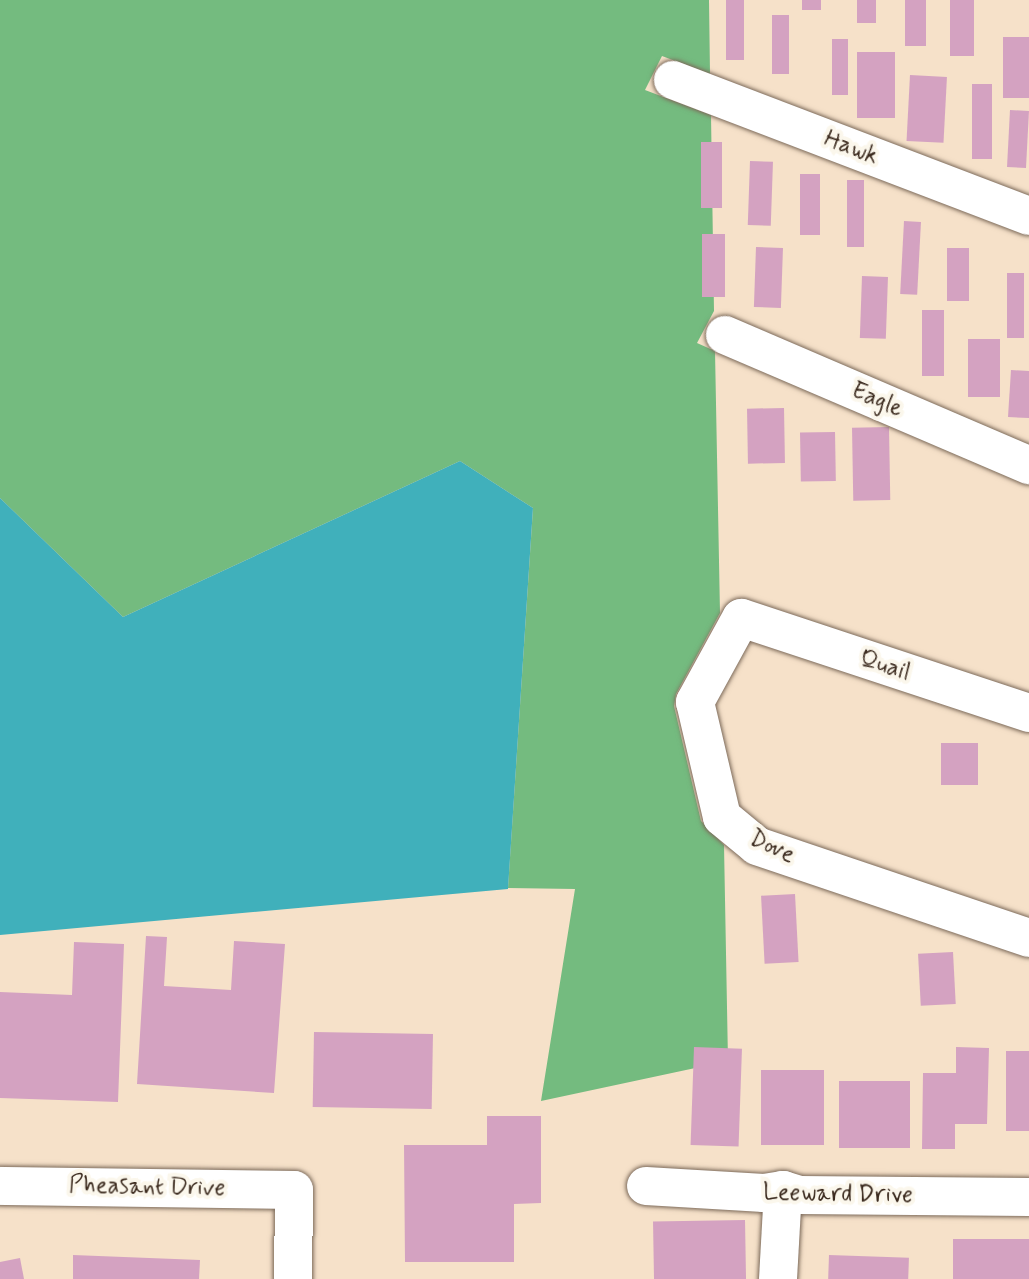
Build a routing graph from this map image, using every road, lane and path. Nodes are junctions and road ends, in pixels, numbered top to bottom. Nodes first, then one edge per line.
1 (673, 80) dead end
2 (1029, 216) edge
3 (725, 335) dead end
4 (1029, 465) edge
5 (741, 618) joint
6 (1029, 713) edge
7 (1029, 938) edge
8 (0, 1186) edge
9 (646, 1186) dead end
10 (783, 1190) junction
11 (1029, 1197) edge
12 (293, 1279) edge
13 (778, 1279) edge

1 - 2 street, Hawk
3 - 4 street, Eagle
5 - 6 street, Quail
5 - 7 street, Dove
8 - 12 street, Pheasant Drive
9 - 10 street, Leeward Drive
10 - 11 street, Leeward Drive
10 - 13 street

